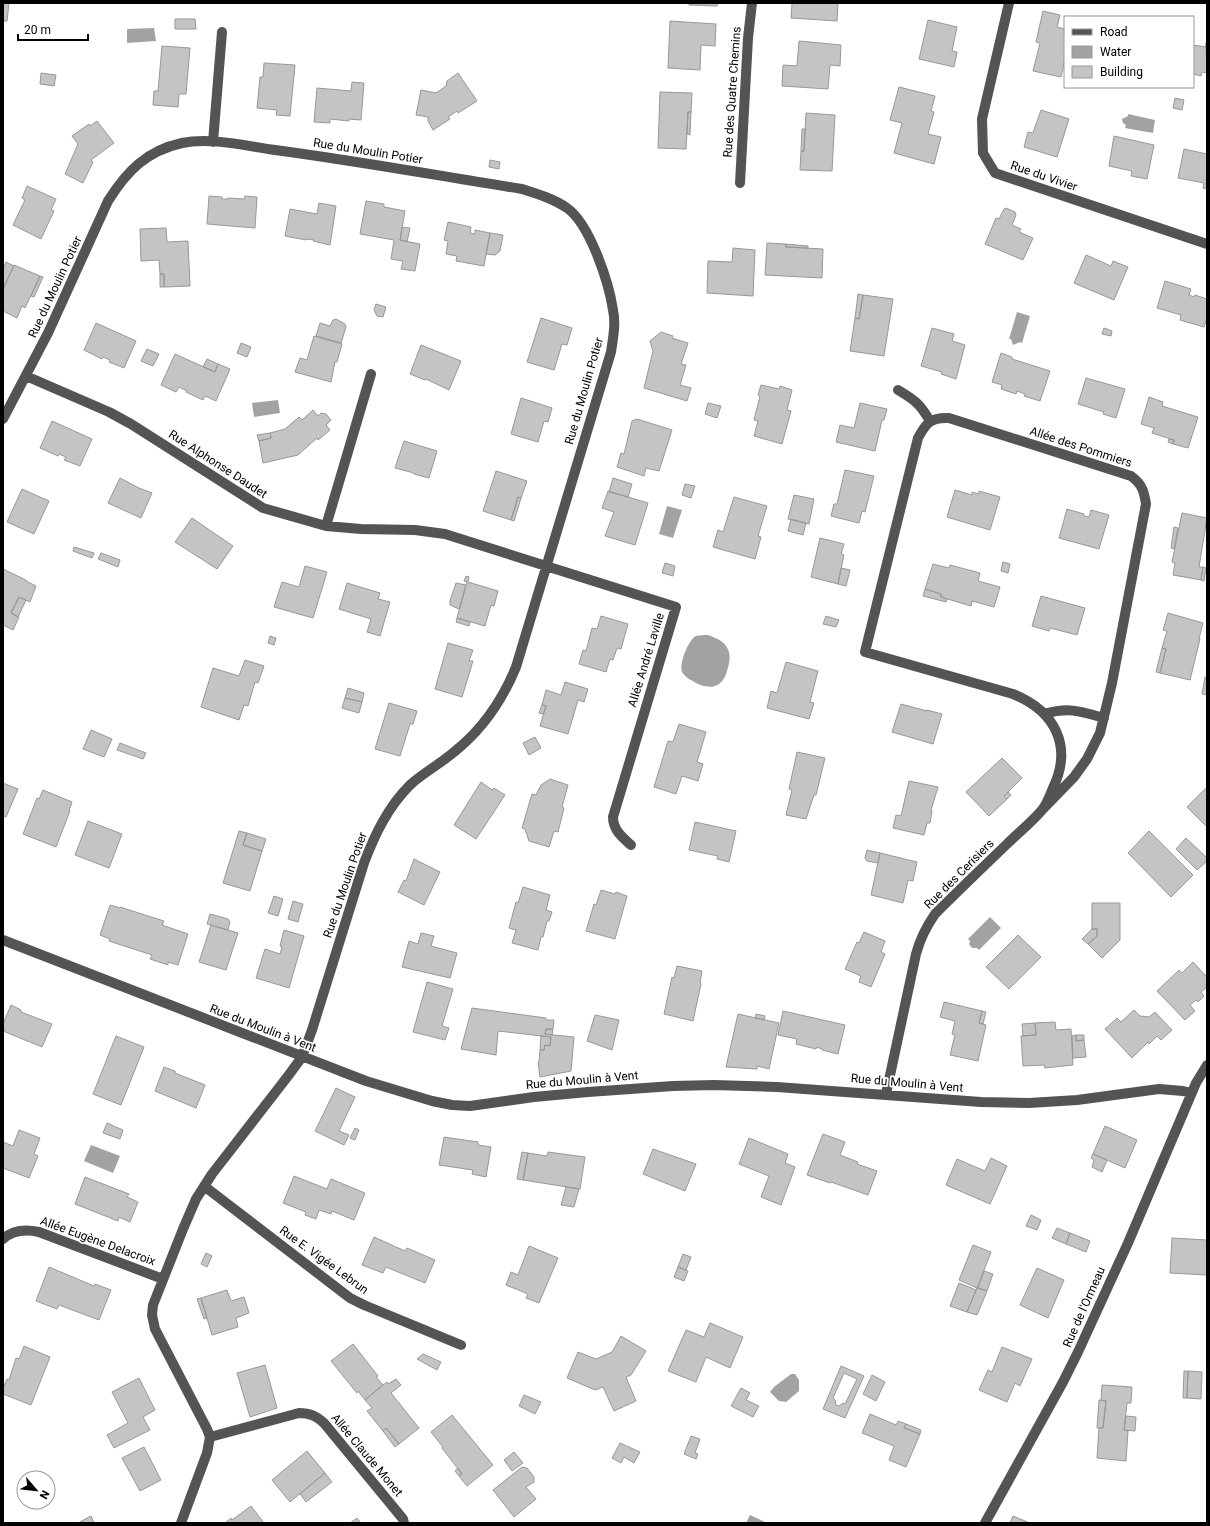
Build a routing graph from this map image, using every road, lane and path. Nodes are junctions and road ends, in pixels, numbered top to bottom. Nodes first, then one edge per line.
1 (752, 3) edge
2 (1010, 3) edge
3 (222, 32) dead end
4 (213, 142) junction
5 (740, 183) dead end
6 (1207, 244) edge
7 (371, 374) dead end
8 (26, 376) junction
9 (898, 390) dead end
10 (3, 419) edge
11 (930, 421) junction
12 (326, 526) junction
13 (547, 565) junction
14 (1044, 714) junction
15 (1104, 718) junction
16 (1042, 810) junction
17 (631, 845) dead end
18 (3, 940) edge
19 (302, 1057) junction
20 (1207, 1065) edge
21 (886, 1094) junction
22 (1192, 1094) junction
23 (204, 1186) junction
24 (3, 1239) edge
25 (163, 1279) junction
26 (461, 1345) dead end
27 (210, 1437) junction
28 (182, 1523) edge
29 (404, 1523) edge
30 (985, 1523) edge

1 - 5 street, Rue des Quatre Chemins
2 - 6 street, Rue du Vivier
3 - 4 street
4 - 8 street, Rue du Moulin Potier
4 - 13 street, Rue du Moulin Potier
7 - 12 street
8 - 10 street, Rue du Moulin Potier
8 - 12 street, Rue Alphonse Daudet
9 - 11 street
11 - 14 street, Rue des Cerisiers
11 - 15 street, Allée des Pommiers
12 - 13 street, Rue Alphonse Daudet
13 - 17 street, Allée André Laville
13 - 19 street, Rue du Moulin Potier
14 - 15 street
14 - 16 street, Rue des Cerisiers
15 - 16 street, Allée des Pommiers
16 - 21 street, Rue des Cerisiers
18 - 19 street, Rue du Moulin à Vent
19 - 21 street, Rue du Moulin à Vent
19 - 23 street, Rue du Moulin Potier
20 - 22 street, Rue de l'Ormeau
21 - 22 street, Rue du Moulin à Vent
22 - 30 street, Rue de l'Ormeau
23 - 25 street, Rue du Moulin Potier
23 - 26 street, Rue E. Vigée Lebrun
24 - 25 street, Allée Eugène Delacroix
25 - 27 street, Rue du Moulin Potier
27 - 28 street
27 - 29 street, Allée Claude Monet

